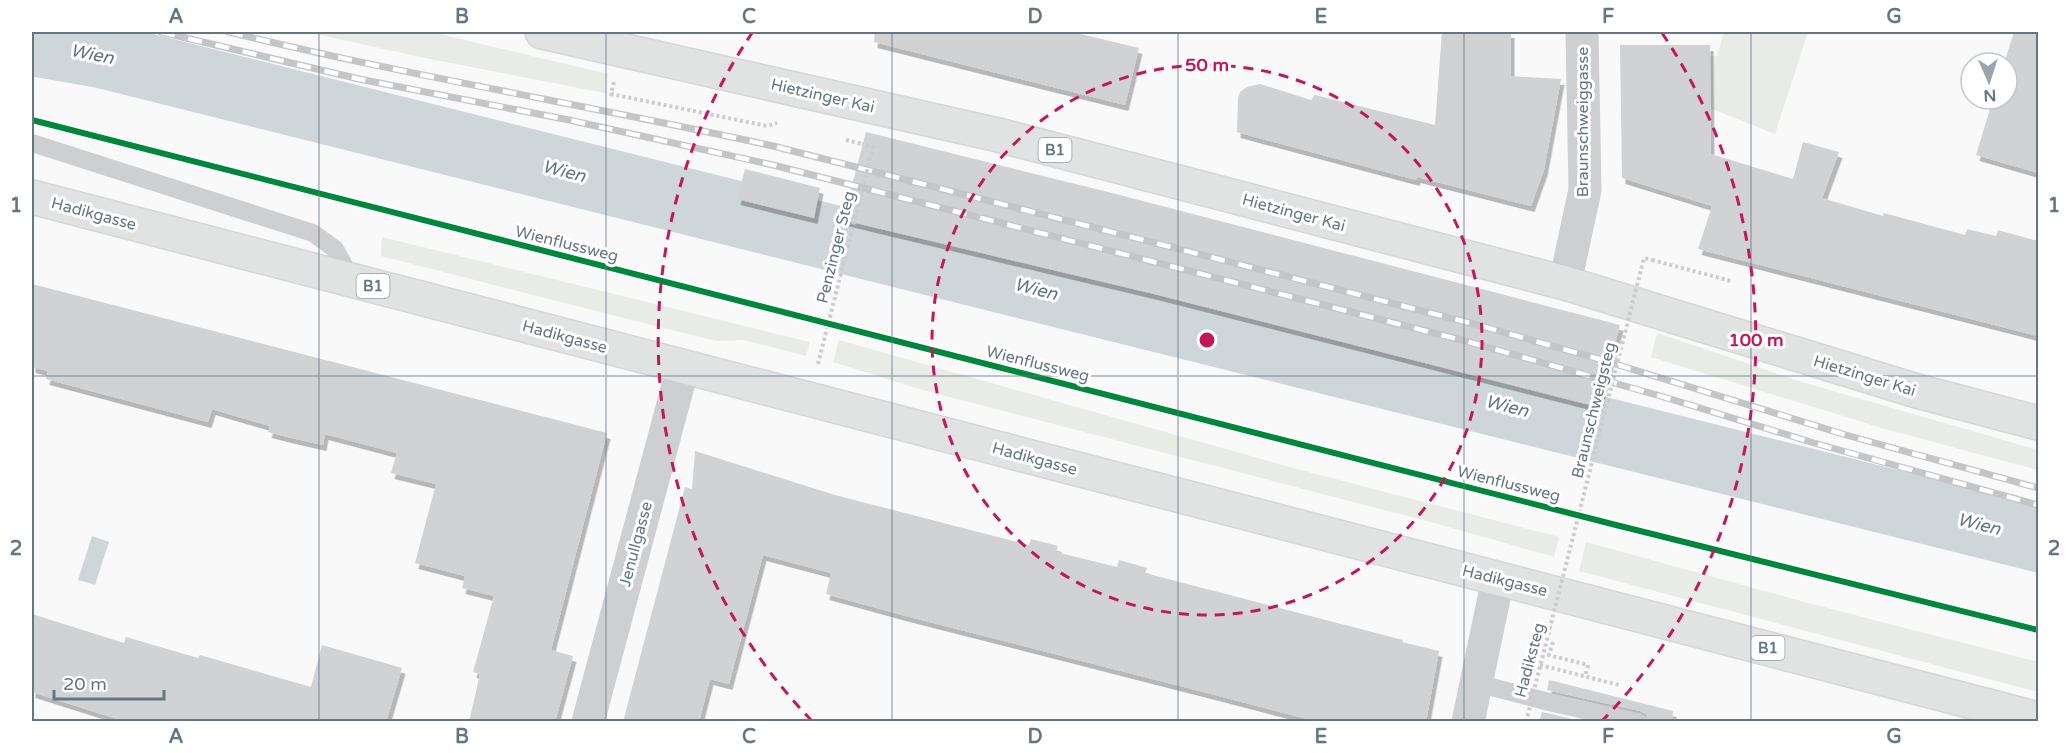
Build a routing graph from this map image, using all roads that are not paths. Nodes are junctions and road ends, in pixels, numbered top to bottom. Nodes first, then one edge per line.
1 (542, 32) edge
2 (1582, 32) edge
3 (32, 143) edge
4 (32, 197) edge
5 (352, 280) junction
6 (1565, 283) junction
7 (683, 367) junction
8 (2038, 423) edge
9 (1497, 579) junction
10 (1476, 683) junction
11 (2038, 720) edge
12 (588, 722) edge
13 (1468, 722) edge
14 (1638, 722) edge

1 - 6 main road, Hietzinger Kai / B1
2 - 6 street, Braunschweiggasse
3 - 5 lane
4 - 5 main road, Hadikgasse / B1
5 - 7 main road, Hadikgasse / B1
6 - 8 main road, Hietzinger Kai / B1
7 - 9 main road, Hadikgasse / B1
7 - 12 street, Jenullgasse
9 - 10 street
9 - 11 main road, Hadikgasse / B1
10 - 13 street
10 - 14 lane

